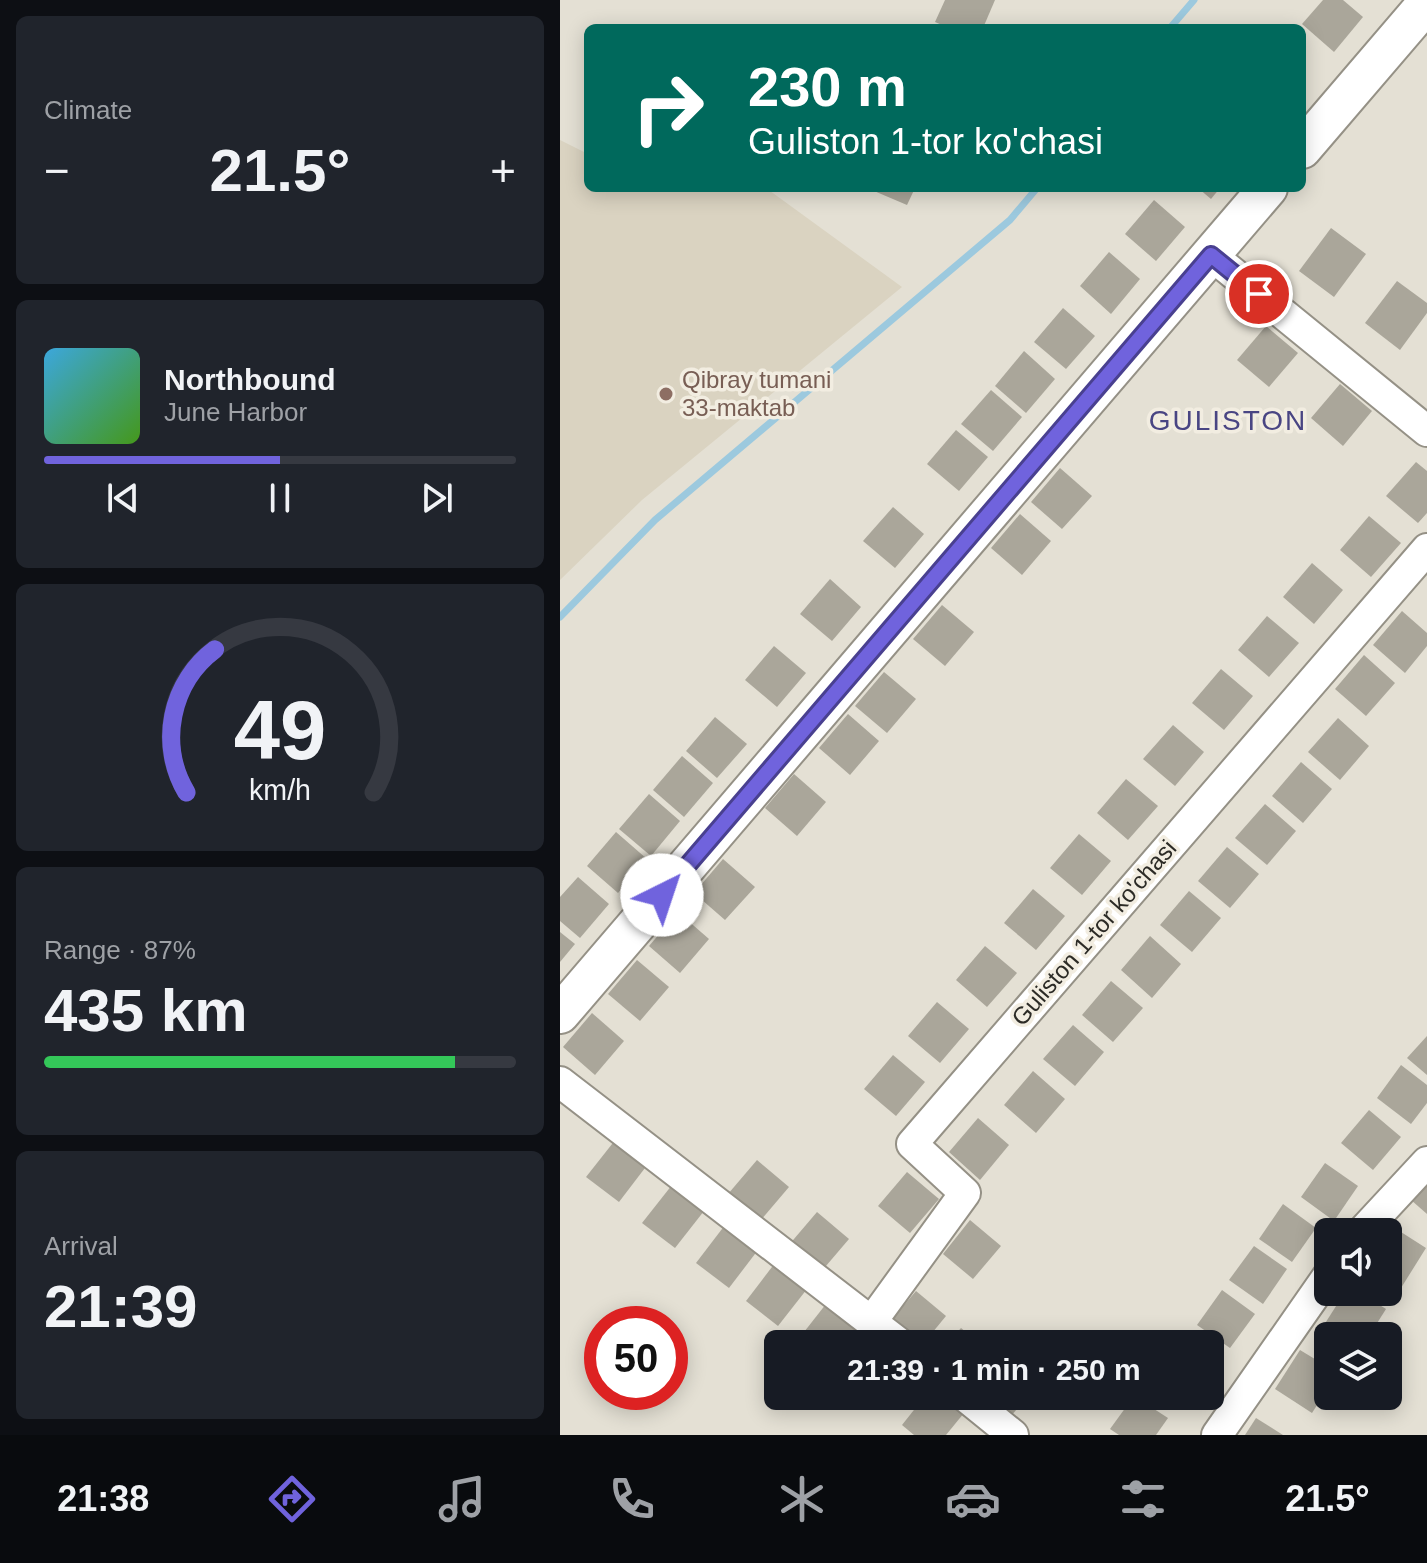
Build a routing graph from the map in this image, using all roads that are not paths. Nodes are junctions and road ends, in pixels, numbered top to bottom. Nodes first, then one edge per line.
1 (1427, 3) edge
2 (1306, 144) edge
3 (1265, 192) edge
4 (1211, 255) junction
5 (1427, 431) edge
6 (1427, 549) edge
7 (560, 1014) edge
8 (560, 1082) edge
9 (1427, 1162) edge
10 (1375, 1218) edge
11 (1314, 1296) edge
12 (872, 1321) junction
13 (883, 1330) edge
14 (982, 1410) edge
15 (1013, 1435) edge
16 (1217, 1435) edge

1 - 2 main road
3 - 4 main road
4 - 5 street
4 - 7 main road
6 - 12 street, Guliston 1-tor ko'chasi
8 - 12 street
9 - 10 street
11 - 16 street
12 - 13 street
14 - 15 street

